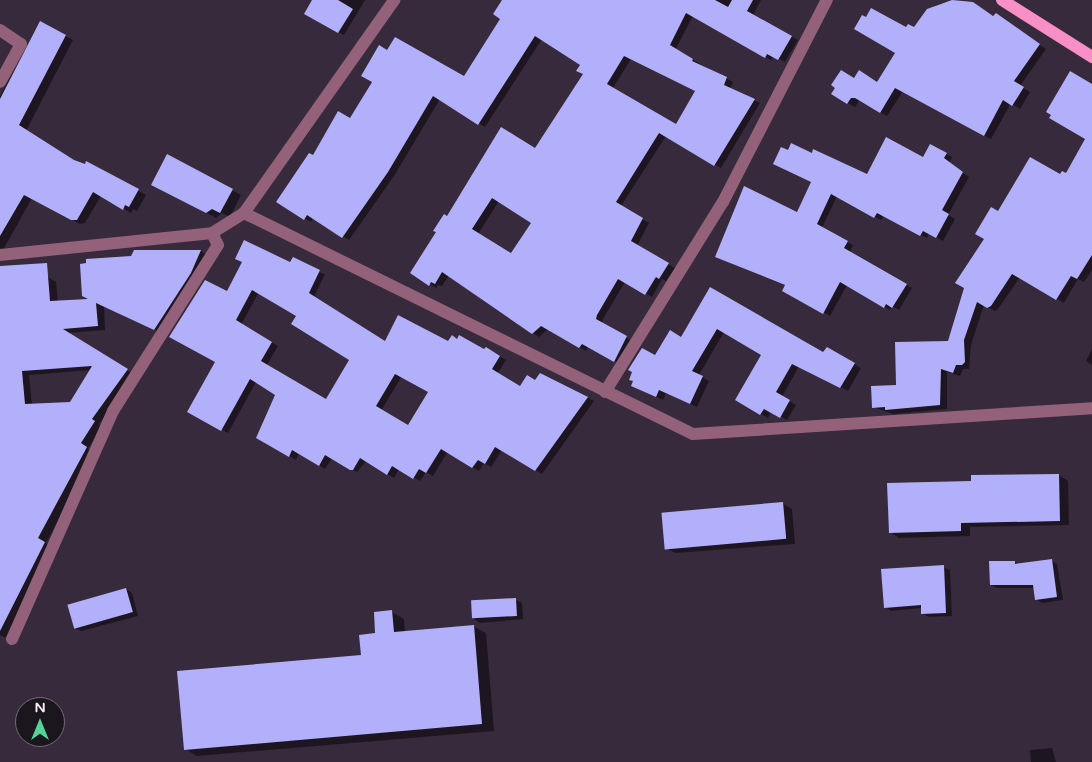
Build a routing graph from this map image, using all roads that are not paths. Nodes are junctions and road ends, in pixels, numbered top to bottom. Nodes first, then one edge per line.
1 (394, 0) edge
2 (827, 0) edge
3 (1002, 0) edge
4 (0, 30) edge
5 (1092, 58) edge
6 (0, 82) edge
7 (244, 213) junction
8 (212, 233) junction
9 (0, 255) edge
10 (605, 392) junction
11 (1092, 408) edge
12 (12, 639) dead end

1 - 7 street
2 - 10 street
3 - 5 main road
4 - 6 street
7 - 8 street
7 - 10 street
8 - 9 street
8 - 12 street
10 - 11 street

